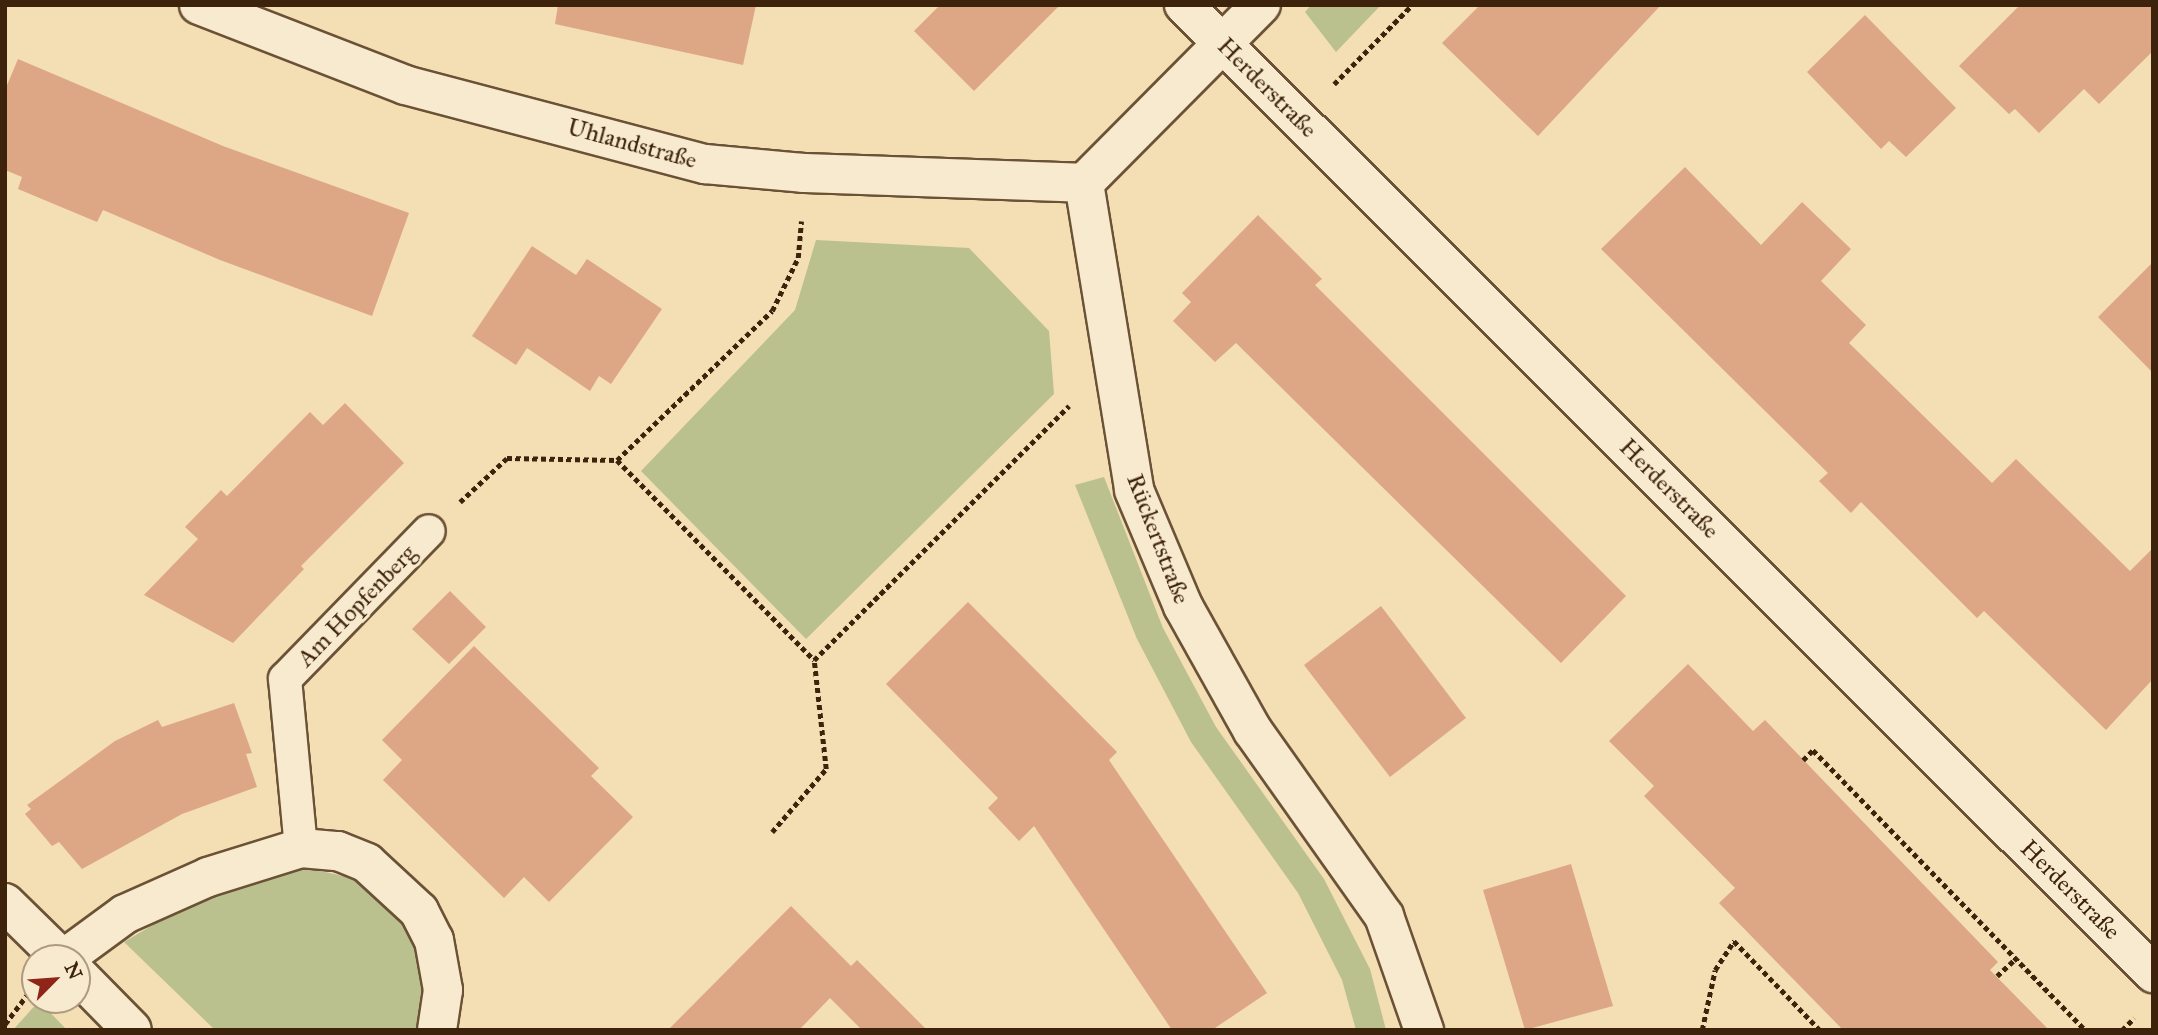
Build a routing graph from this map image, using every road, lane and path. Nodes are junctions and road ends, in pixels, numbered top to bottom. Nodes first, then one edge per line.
1 (199, 5) edge
2 (1184, 5) edge
3 (1262, 5) edge
4 (1412, 5) edge
5 (1223, 44) junction
6 (1299, 119) junction
7 (1084, 183) junction
8 (798, 258) dead end
9 (1042, 432) dead end
10 (617, 460) junction
11 (429, 531) joint
12 (814, 660) junction
13 (1802, 760) dead end
14 (772, 832) dead end
15 (301, 848) junction
16 (5, 903) edge
17 (48, 944) edge
18 (83, 944) edge
19 (2015, 959) junction
20 (2153, 973) edge
21 (1997, 976) dead end
22 (91, 988) edge
23 (21, 1004) edge
24 (5, 1024) edge
25 (132, 1030) edge
26 (437, 1030) edge
27 (1424, 1030) edge
28 (1702, 1030) edge
29 (1820, 1030) edge
30 (2084, 1030) edge

1 - 7 street, Uhlandstraße
2 - 5 street, Herderstraße
3 - 5 street
4 - 6 path
5 - 6 street, Herderstraße
5 - 7 street
6 - 20 street, Herderstraße
7 - 27 street, Rückertstraße
8 - 10 path
9 - 12 path
10 - 11 path
10 - 12 path
11 - 15 lane, Am Hopfenberg
12 - 14 path
13 - 19 path
15 - 18 street
15 - 26 street
16 - 17 street
19 - 21 path
19 - 30 path
22 - 25 street
23 - 24 path
28 - 29 path

